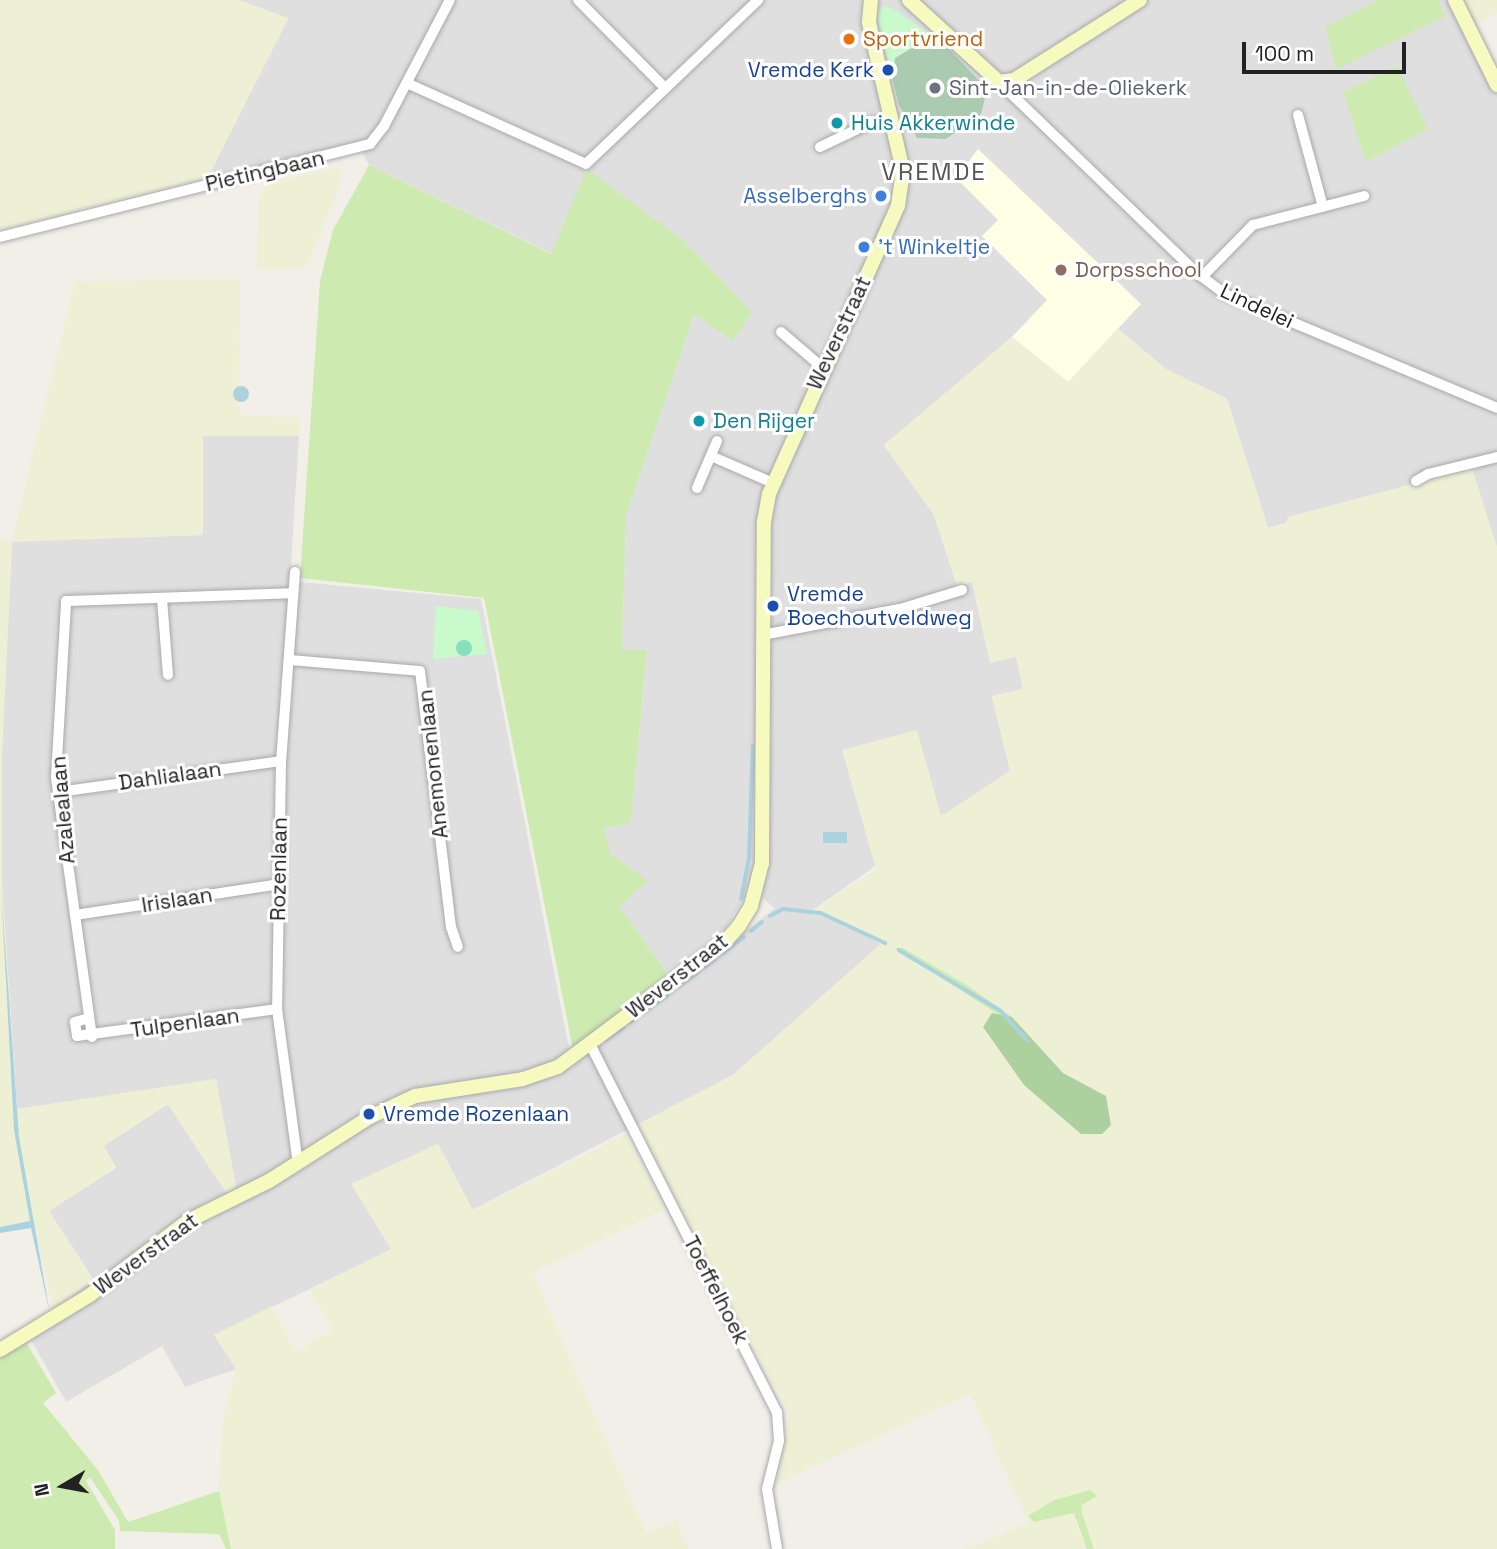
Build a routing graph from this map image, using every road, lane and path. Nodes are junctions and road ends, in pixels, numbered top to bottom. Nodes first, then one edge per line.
1 (450, 0) edge
2 (578, 0) edge
3 (758, 0) edge
4 (871, 0) edge
5 (1140, 0) edge
6 (1455, 0) edge
7 (914, 1) edge
8 (999, 82) junction
9 (407, 83) junction
10 (1497, 85) edge
11 (665, 88) junction
12 (1298, 115) dead end
13 (892, 119) junction
14 (820, 147) dead end
15 (1364, 196) dead end
16 (1323, 207) junction
17 (0, 237) edge
18 (1202, 277) junction
19 (781, 332) dead end
20 (823, 368) junction
21 (1497, 408) edge
22 (717, 441) dead end
23 (711, 456) junction
24 (1497, 457) edge
25 (1416, 481) dead end
26 (772, 483) junction
27 (697, 488) dead end
28 (295, 572) dead end
29 (962, 590) dead end
30 (293, 593) junction
31 (162, 599) junction
32 (762, 635) junction
33 (289, 660) junction
34 (168, 676) dead end
35 (281, 761) junction
36 (58, 792) junction
37 (279, 884) junction
38 (75, 915) junction
39 (458, 947) dead end
40 (277, 1009) junction
41 (92, 1037) joint
42 (590, 1044) junction
43 (298, 1164) junction
44 (0, 1350) edge
45 (777, 1549) edge

1 - 9 street, Pietingbaan
2 - 11 street
3 - 11 street
4 - 13 street
5 - 8 street
6 - 10 street
7 - 8 street
8 - 18 street, Lindelei
9 - 11 street
9 - 17 street, Pietingbaan
12 - 16 street
13 - 14 street
13 - 20 street, Weverstraat
15 - 16 street
16 - 18 street
18 - 21 street, Lindelei
19 - 20 street
20 - 26 street, Weverstraat
22 - 23 street
23 - 26 street
23 - 27 street
24 - 25 street
26 - 32 street, Weverstraat
28 - 30 street, Rozenlaan
29 - 32 street
30 - 31 street
30 - 33 street, Rozenlaan
31 - 34 street
31 - 36 street, Azalealaan
32 - 42 street, Weverstraat
33 - 35 street, Rozenlaan
33 - 39 street, Anemonenlaan
35 - 36 street, Dahlialaan
35 - 37 street, Rozenlaan
36 - 38 street, Azalealaan
37 - 38 street, Irislaan
37 - 40 street, Rozenlaan
38 - 41 street, Azalealaan
40 - 41 street, Tulpenlaan
40 - 43 street, Rozenlaan
42 - 43 street, Weverstraat
42 - 45 street, Toeffelhoek
43 - 44 street, Weverstraat

